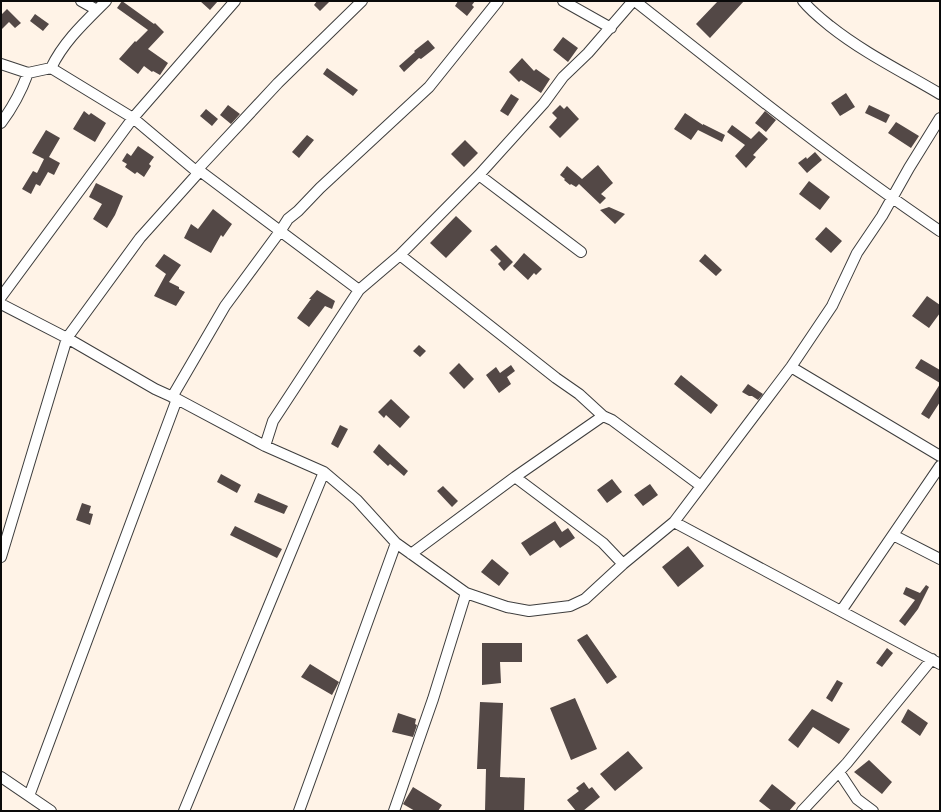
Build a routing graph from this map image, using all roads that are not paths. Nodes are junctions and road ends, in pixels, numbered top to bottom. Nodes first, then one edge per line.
1 (81, 1) edge
2 (106, 1) edge
3 (235, 1) edge
4 (362, 1) edge
5 (498, 1) edge
6 (563, 1) edge
7 (634, 1) edge
8 (803, 1) edge
9 (97, 10) junction
10 (611, 28) junction
11 (1, 64) edge
12 (51, 68) junction
13 (28, 73) junction
14 (940, 94) edge
15 (132, 118) junction
16 (940, 118) edge
17 (1, 123) edge
18 (198, 171) junction
19 (479, 175) junction
20 (892, 199) junction
21 (281, 230) junction
22 (940, 231) edge
23 (581, 252) dead end
24 (400, 255) junction
25 (360, 290) junction
26 (1, 297) edge
27 (1, 304) edge
28 (67, 338) junction
29 (791, 367) junction
30 (174, 398) junction
31 (603, 416) junction
32 (265, 446) junction
33 (940, 456) edge
34 (940, 466) edge
35 (324, 472) junction
36 (515, 477) junction
37 (701, 486) junction
38 (674, 522) junction
39 (893, 535) junction
40 (396, 543) junction
41 (411, 554) junction
42 (1, 557) edge
43 (940, 559) edge
44 (623, 564) junction
45 (466, 594) junction
46 (841, 611) junction
47 (936, 661) edge
48 (839, 772) junction
49 (1, 777) edge
50 (29, 796) junction
51 (51, 811) edge
52 (184, 811) edge
53 (299, 811) edge
54 (394, 811) edge
55 (802, 811) edge
56 (873, 811) edge

1 - 9 street
2 - 9 street
3 - 15 street
4 - 18 street
5 - 21 street
6 - 10 street
7 - 10 street
7 - 20 street
8 - 14 street
9 - 12 street
10 - 19 street
11 - 13 street
12 - 13 street
12 - 15 street
13 - 17 street
15 - 18 street
15 - 26 street
16 - 20 street
18 - 21 street
18 - 28 street
19 - 23 street
19 - 24 street
20 - 22 street
20 - 29 street
21 - 25 street
21 - 30 street
24 - 25 street
24 - 31 street
25 - 32 street
27 - 28 street
28 - 30 street
28 - 42 street
29 - 33 street
29 - 37 street
30 - 32 street
30 - 50 street
31 - 36 street
31 - 37 street
32 - 35 street
34 - 39 street
35 - 40 street
35 - 52 street
36 - 41 street
36 - 44 street
37 - 38 street
38 - 44 street
38 - 46 street
39 - 43 street
39 - 46 street
40 - 41 street
40 - 53 street
41 - 45 street
44 - 45 street
45 - 54 street
46 - 47 street
47 - 48 street
48 - 55 street
48 - 56 street
49 - 50 street
50 - 51 street

